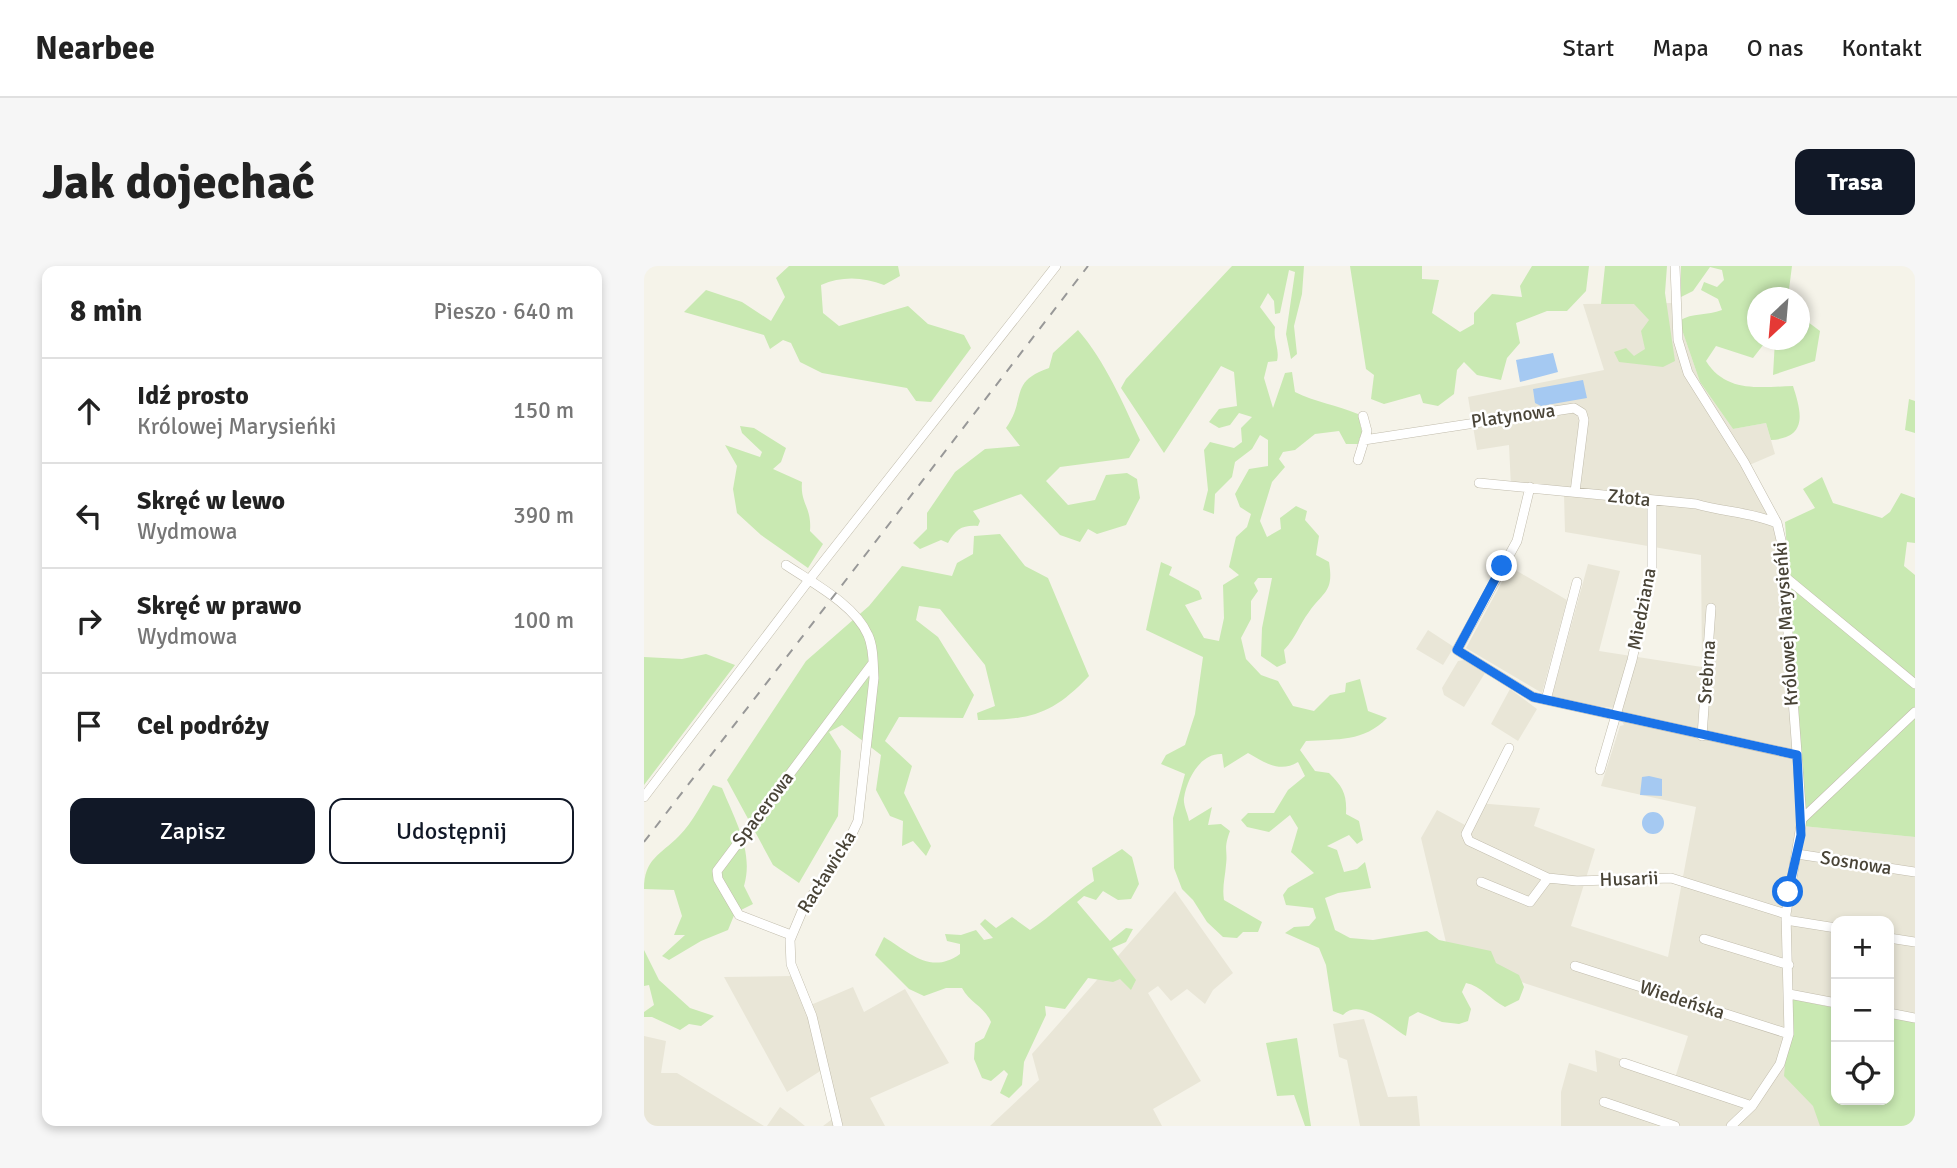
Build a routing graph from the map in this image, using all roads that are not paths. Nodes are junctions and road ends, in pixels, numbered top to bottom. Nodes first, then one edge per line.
1 (1056, 266) edge
2 (1675, 266) edge
3 (1363, 416) dead end
4 (1364, 440) junction
5 (1358, 460) dead end
6 (1479, 483) dead end
7 (1530, 487) junction
8 (1574, 492) junction
9 (1652, 500) junction
10 (1777, 523) junction
11 (786, 565) dead end
12 (1784, 576) junction
13 (809, 580) junction
14 (1577, 582) dead end
15 (1711, 608) dead end
16 (873, 663) junction
17 (1915, 684) edge
18 (1546, 700) junction
19 (1915, 712) edge
20 (1617, 716) junction
21 (1702, 736) junction
22 (1509, 748) dead end
23 (1797, 755) junction
24 (1600, 770) dead end
25 (644, 797) edge
26 (1802, 819) junction
27 (1797, 854) junction
28 (1915, 872) edge
29 (1548, 878) junction
30 (1481, 882) dead end
31 (1786, 917) junction
32 (1831, 927) edge
33 (791, 934) junction
34 (1894, 938) edge
35 (1704, 939) dead end
36 (1915, 942) edge
37 (1789, 965) junction
38 (1575, 966) dead end
39 (1789, 994) junction
40 (1831, 1002) edge
41 (1894, 1014) edge
42 (1915, 1018) edge
43 (1789, 1034) junction
44 (1624, 1063) dead end
45 (1604, 1102) dead end
46 (1752, 1106) junction
47 (838, 1126) edge
48 (1675, 1126) edge
49 (1731, 1126) edge

1 - 13 street
2 - 10 street, Królowej Marysieńki
3 - 4 street
4 - 5 street
4 - 8 street, Platynowa
6 - 7 street, Złota
7 - 8 street, Złota
7 - 18 street
8 - 9 street, Złota
9 - 10 street, Złota
9 - 20 street, Miedziana
10 - 12 street, Królowej Marysieńki
11 - 13 street, Racławicka
12 - 17 street
12 - 23 street, Królowej Marysieńki
13 - 16 street, Racławicka
13 - 25 street
14 - 18 street
15 - 21 street, Srebrna
16 - 33 street, Racławicka
16 - 33 street, Spacerowa
18 - 20 street
19 - 26 street
20 - 21 street
20 - 24 street, Miedziana
21 - 23 street
22 - 29 street
23 - 26 street, Królowej Marysieńki
26 - 27 street, Królowej Marysieńki
27 - 28 street, Sosnowa
27 - 31 street, Królowej Marysieńki
29 - 30 street
29 - 31 street, Husarii
31 - 32 street, Husarii
31 - 37 street, Królowej Marysieńki
33 - 47 street, Racławicka
34 - 36 street
35 - 37 street
37 - 39 street, Królowej Marysieńki
38 - 43 street, Wiedeńska
39 - 40 street
39 - 43 street, Królowej Marysieńki
41 - 42 street
43 - 46 street, Królowej Marysieńki
44 - 46 street
45 - 48 street
46 - 49 street, Królowej Marysieńki

